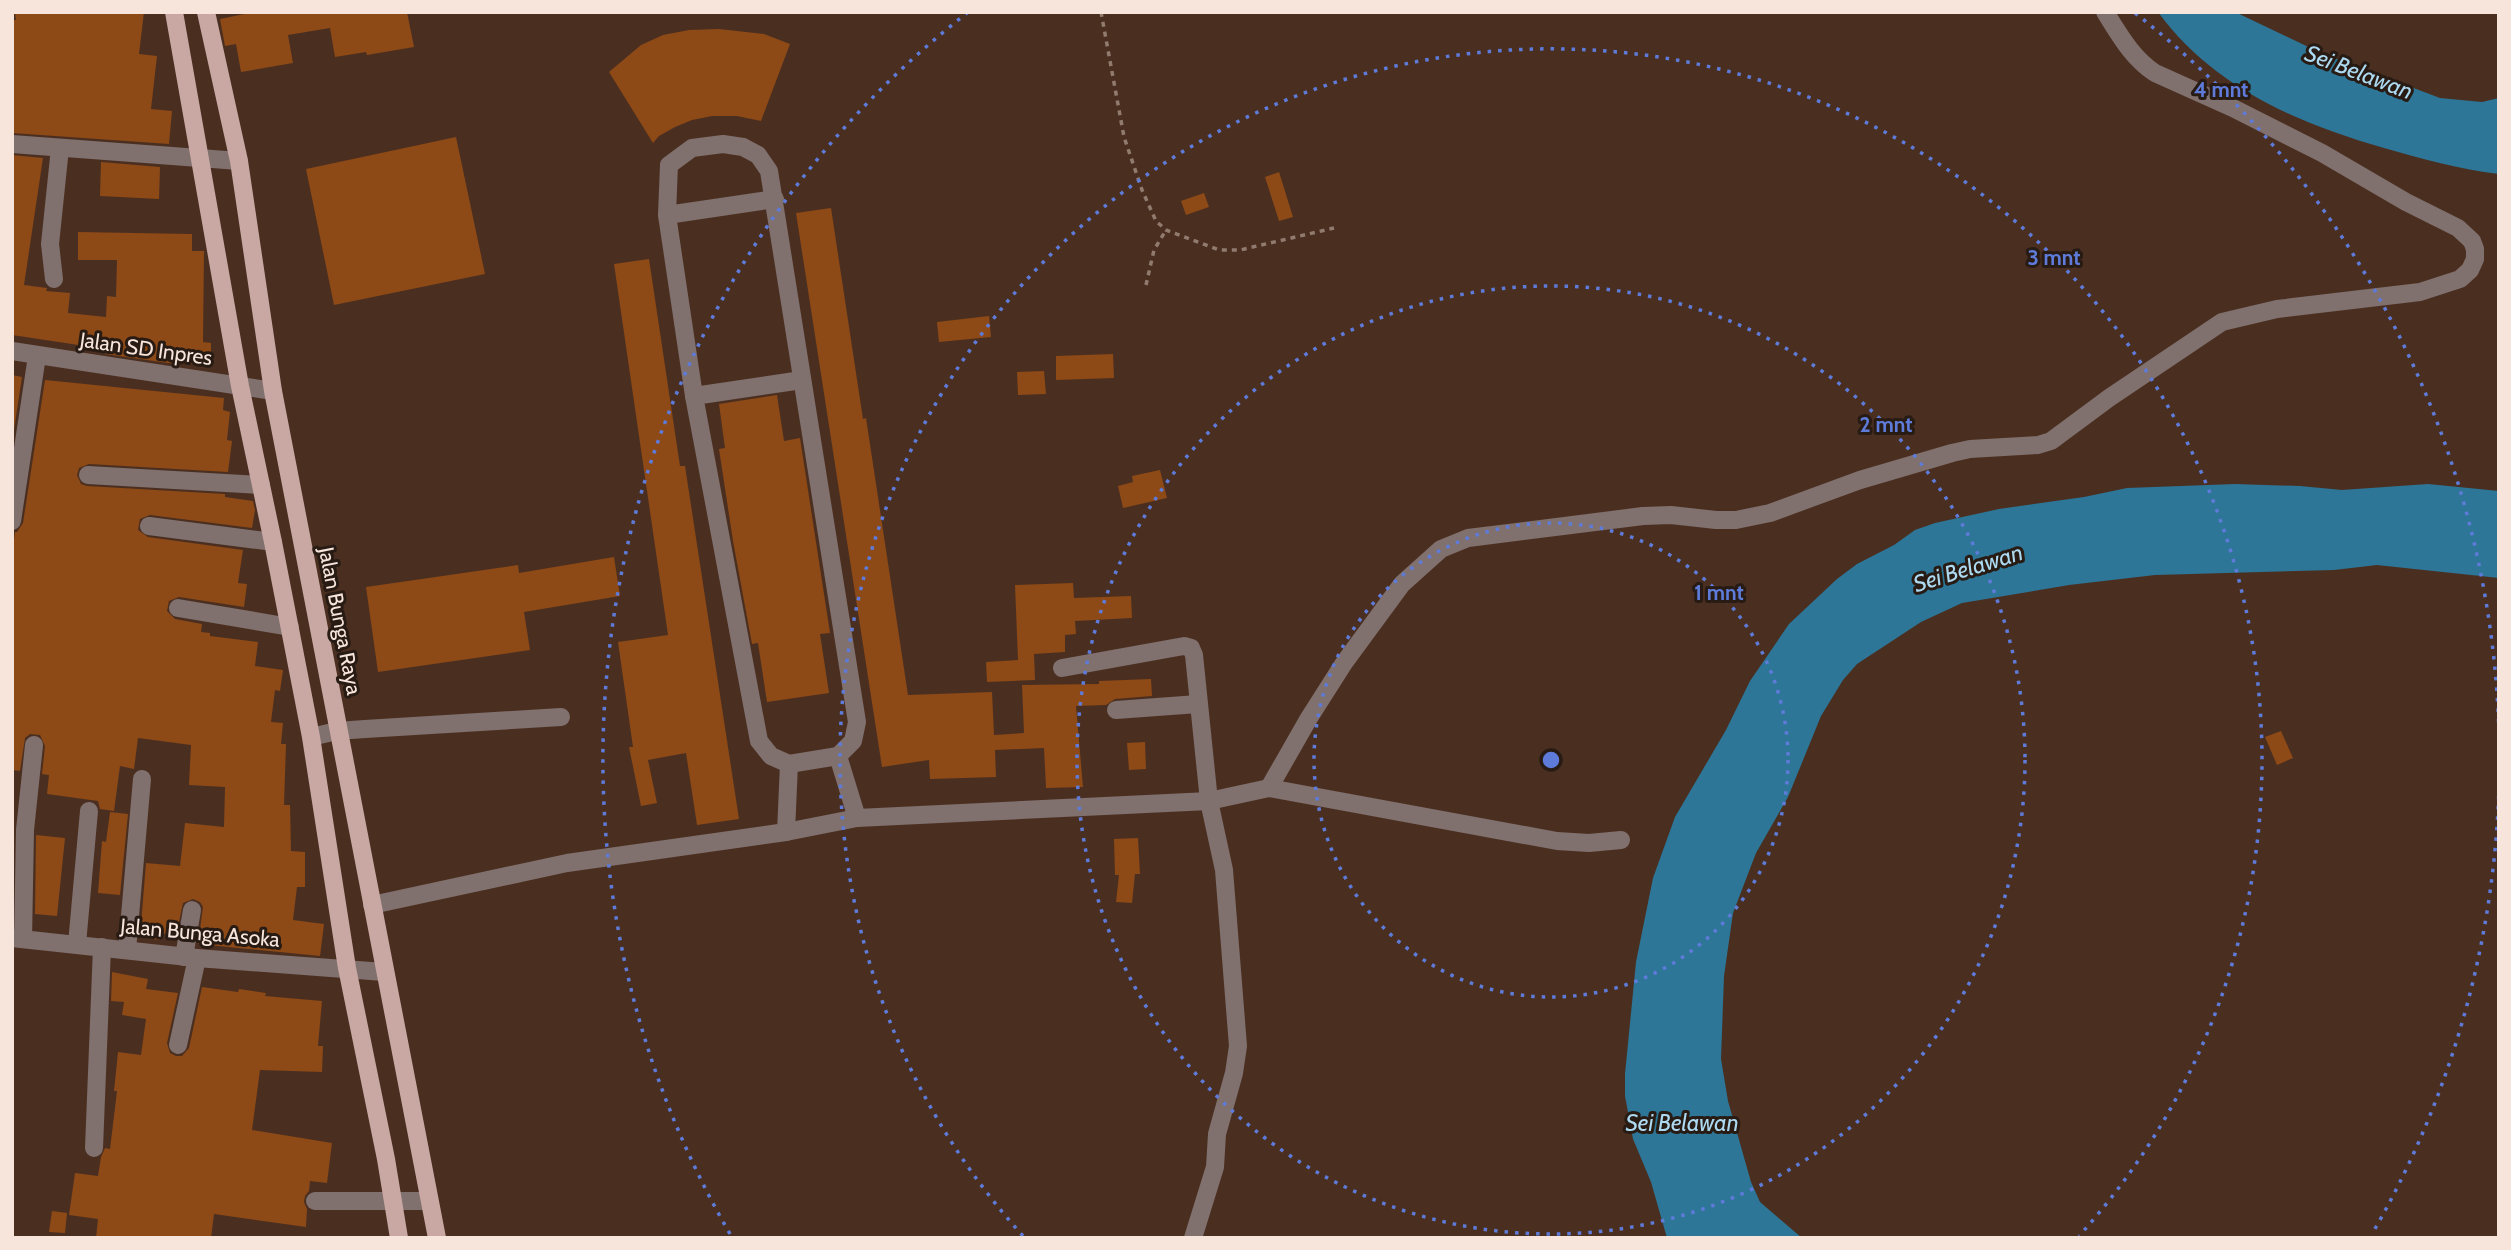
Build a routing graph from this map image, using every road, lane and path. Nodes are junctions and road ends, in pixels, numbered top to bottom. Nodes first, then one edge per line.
1 (174, 12) edge
2 (1101, 12) edge
3 (2105, 12) edge
4 (209, 13) edge
5 (12, 144) edge
6 (60, 148) junction
7 (202, 159) junction
8 (239, 161) junction
9 (775, 199) junction
10 (667, 215) junction
11 (1334, 228) dead end
12 (1166, 230) junction
13 (54, 279) dead end
14 (1146, 285) dead end
15 (12, 351) edge
16 (37, 356) junction
17 (802, 380) junction
18 (240, 386) junction
19 (273, 391) junction
20 (694, 396) junction
21 (89, 475) dead end
22 (261, 485) junction
23 (12, 521) edge
24 (149, 526) dead end
25 (273, 542) junction
26 (178, 608) dead end
27 (290, 627) junction
28 (1062, 668) dead end
29 (1198, 704) junction
30 (1116, 710) dead end
31 (561, 717) dead end
32 (337, 731) junction
33 (311, 737) junction
34 (34, 745) dead end
35 (838, 756) junction
36 (789, 764) junction
37 (142, 779) dead end
38 (1269, 788) junction
39 (1209, 801) junction
40 (89, 811) dead end
41 (857, 818) junction
42 (786, 832) junction
43 (1621, 840) dead end
44 (372, 905) junction
45 (192, 910) dead end
46 (18, 938) edge
47 (77, 944) junction
48 (102, 947) junction
49 (127, 950) junction
50 (190, 957) junction
51 (347, 968) junction
52 (384, 972) junction
53 (178, 1045) dead end
54 (94, 1148) dead end
55 (393, 1200) junction
56 (315, 1201) dead end
57 (429, 1201) junction
58 (399, 1238) edge
59 (437, 1238) edge
60 (1193, 1238) edge

1 - 7 main road
2 - 12 path
3 - 38 street
4 - 8 main road, Jalan Bunga Raya
5 - 6 street
6 - 7 street
6 - 13 street
7 - 8 street
7 - 18 main road
8 - 19 main road, Jalan Bunga Raya
9 - 10 street
9 - 10 street
9 - 17 street
10 - 20 street
11 - 12 path
12 - 14 path
15 - 16 street, Jalan SD Inpres
16 - 18 street, Jalan SD Inpres
16 - 23 street
17 - 20 street
17 - 35 street
18 - 19 street, Jalan SD Inpres
18 - 22 main road
19 - 32 main road, Jalan Bunga Raya
20 - 36 street
21 - 22 street
22 - 25 main road
24 - 25 street
25 - 27 main road
26 - 27 street
27 - 33 main road
28 - 29 street
29 - 30 street
29 - 39 street
31 - 32 street
32 - 33 street
32 - 44 main road, Jalan Bunga Raya
33 - 51 main road
34 - 46 street
35 - 36 street
35 - 41 street
36 - 42 street
37 - 49 street
38 - 39 street
38 - 43 street
39 - 41 street
39 - 60 street
40 - 47 street
41 - 42 street
42 - 44 street
44 - 52 main road, Jalan Bunga Raya
45 - 50 street
46 - 47 street, Jalan Bunga Asoka
47 - 48 street, Jalan Bunga Asoka
48 - 49 street, Jalan Bunga Asoka
48 - 54 street
49 - 50 street, Jalan Bunga Asoka
50 - 51 street, Jalan Bunga Asoka
50 - 53 street
51 - 52 street, Jalan Bunga Asoka
51 - 55 main road
52 - 57 main road, Jalan Bunga Raya
55 - 56 street
55 - 57 street
55 - 58 main road
57 - 59 main road, Jalan Bunga Raya

